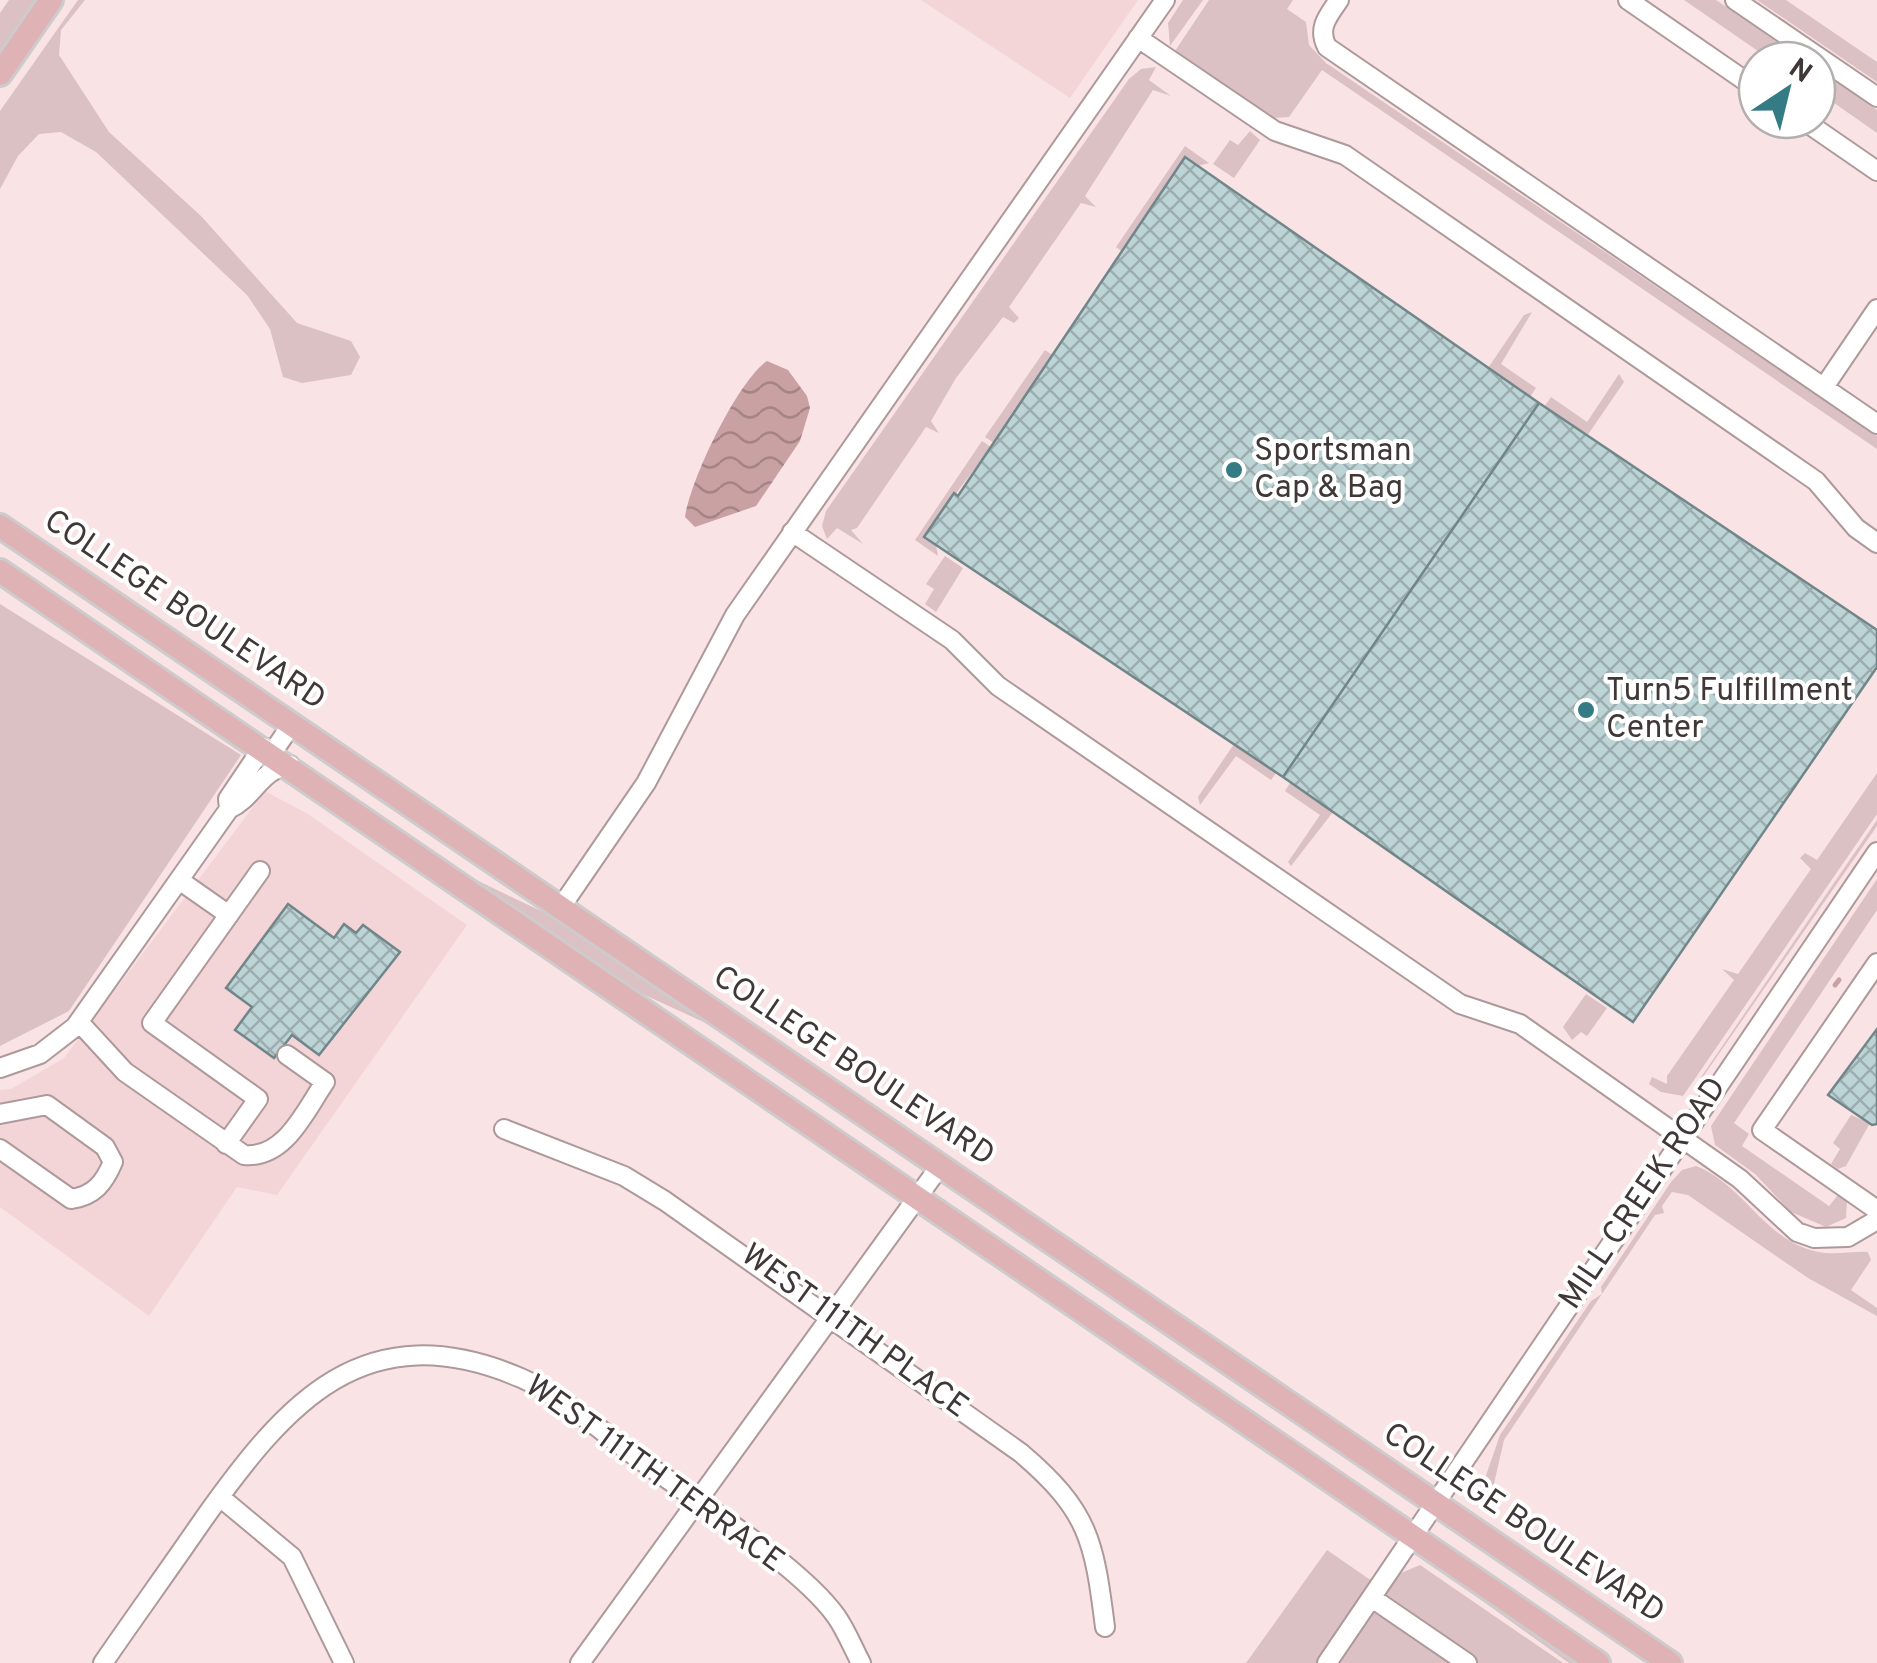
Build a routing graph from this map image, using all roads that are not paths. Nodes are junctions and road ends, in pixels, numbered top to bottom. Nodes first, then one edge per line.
1 (51, 0) edge
2 (1165, 0) edge
3 (1339, 0) edge
4 (1628, 0) edge
5 (1735, 0) edge
6 (1138, 38) junction
7 (0, 74) edge
8 (1737, 74) edge
9 (1877, 98) edge
10 (1832, 140) edge
11 (1877, 171) edge
12 (1877, 309) edge
13 (1824, 387) junction
14 (1877, 424) edge
15 (0, 526) edge
16 (792, 532) junction
17 (1877, 543) edge
18 (0, 570) edge
19 (292, 724) junction
20 (275, 755) junction
21 (229, 809) junction
22 (1877, 852) edge
23 (260, 871) dead end
24 (180, 880) junction
25 (561, 907) junction
26 (229, 915) junction
27 (1877, 963) edge
28 (78, 1022) junction
29 (287, 1055) dead end
30 (0, 1068) edge
31 (0, 1114) edge
32 (504, 1129) dead end
33 (1681, 1138) junction
34 (226, 1144) junction
35 (0, 1149) edge
36 (940, 1166) junction
37 (917, 1198) junction
38 (1877, 1210) edge
39 (1877, 1220) edge
40 (832, 1317) junction
41 (220, 1496) junction
42 (699, 1503) junction
43 (1437, 1504) junction
44 (1413, 1538) junction
45 (1372, 1598) junction
46 (1105, 1626) dead end
47 (103, 1663) edge
48 (344, 1663) edge
49 (580, 1663) edge
50 (861, 1663) edge
51 (1328, 1663) edge
52 (1468, 1663) edge
53 (1598, 1663) edge
54 (1670, 1663) edge

1 - 7 main road
2 - 6 street
3 - 13 street
4 - 8 street
5 - 9 street
6 - 16 street
6 - 17 street
10 - 11 street
12 - 13 street
13 - 14 street
15 - 19 main road, COLLEGE BOULEVARD
16 - 25 street
16 - 33 street
18 - 20 main road
19 - 20 street
19 - 25 main road, COLLEGE BOULEVARD
20 - 21 street
20 - 21 street
20 - 37 main road
21 - 24 street
22 - 33 street, MILL CREEK ROAD
23 - 26 street
24 - 26 street
24 - 28 street
25 - 36 main road, COLLEGE BOULEVARD
26 - 34 street
27 - 38 street
28 - 30 street
28 - 34 street
29 - 34 street
31 - 35 street
32 - 40 street, WEST 111TH PLACE
33 - 39 street
33 - 43 street, MILL CREEK ROAD
36 - 37 street
36 - 43 main road, COLLEGE BOULEVARD
37 - 40 street
37 - 44 main road
40 - 42 street
40 - 46 street, WEST 111TH PLACE
41 - 42 street, WEST 111TH TERRACE
41 - 47 street, WEST 111TH TERRACE
41 - 48 street
42 - 49 street
42 - 50 street, WEST 111TH TERRACE
43 - 44 street, MILL CREEK ROAD
43 - 54 main road, COLLEGE BOULEVARD
44 - 45 street, MILL CREEK ROAD
44 - 53 main road
45 - 51 street, MILL CREEK ROAD
45 - 52 street

